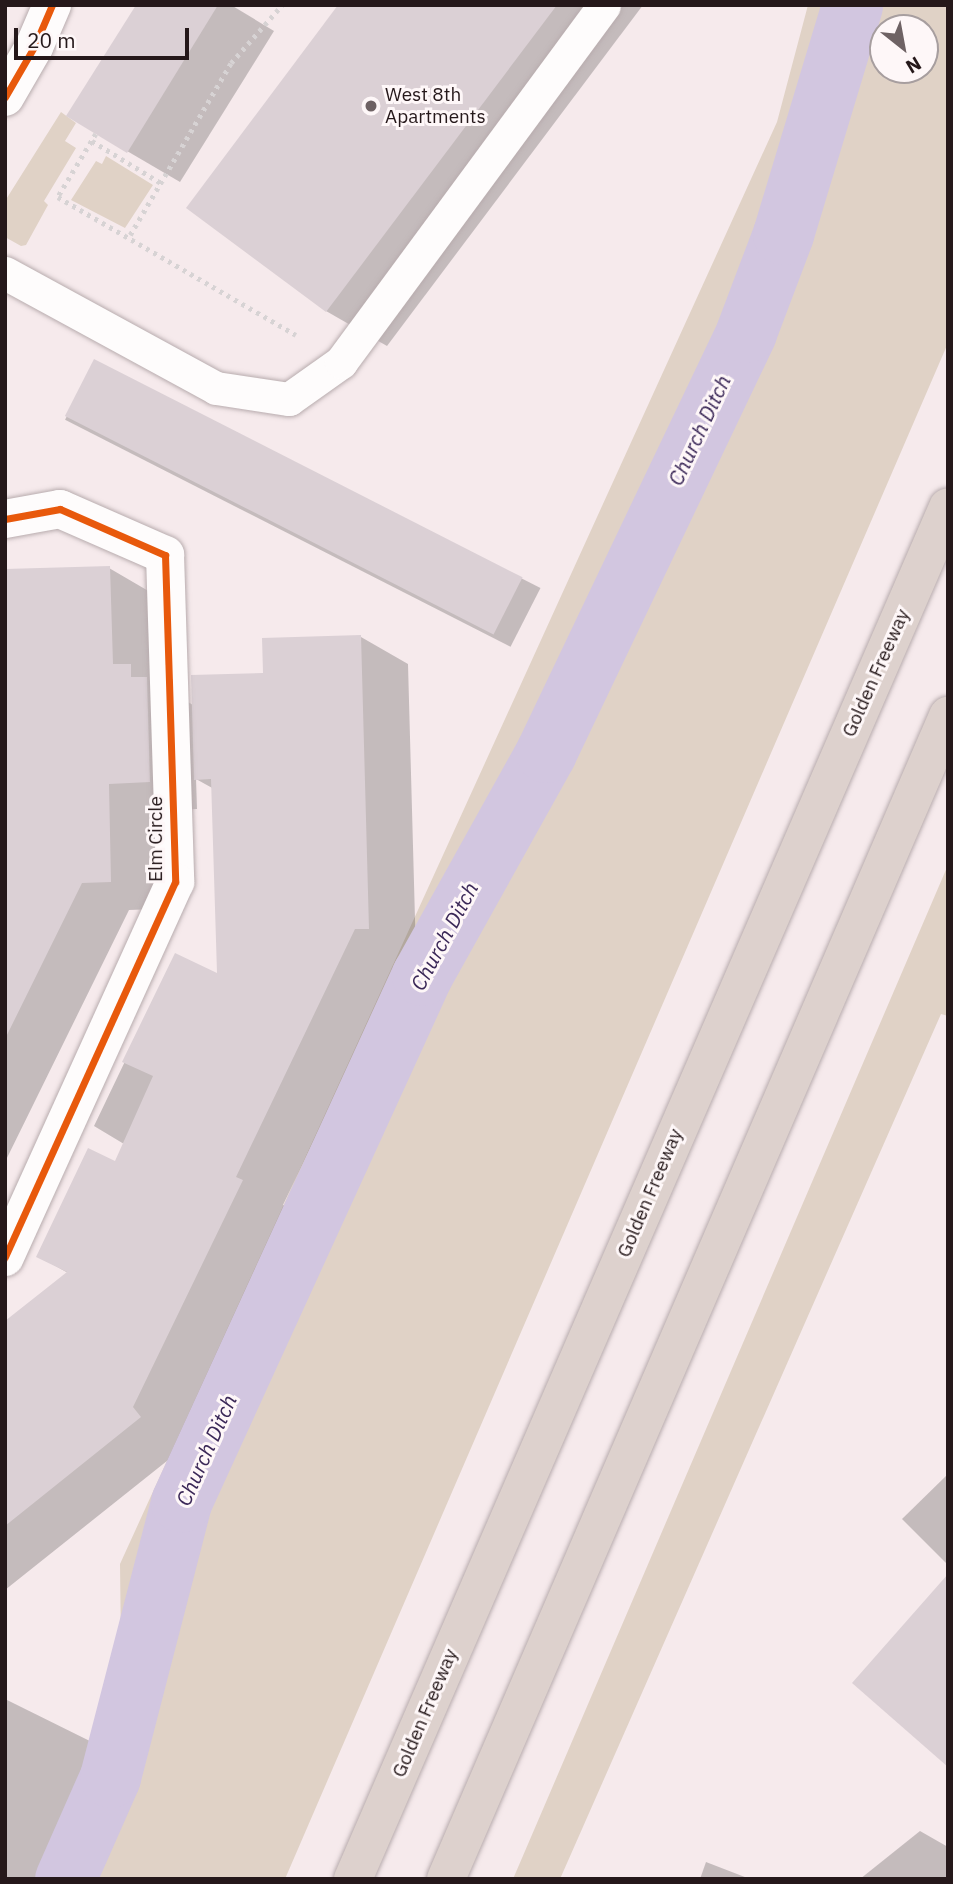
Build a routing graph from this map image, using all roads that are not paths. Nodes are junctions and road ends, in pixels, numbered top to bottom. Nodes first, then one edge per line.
1 (52, 5) edge
2 (604, 5) edge
3 (5, 97) edge
4 (5, 273) edge
5 (948, 507) edge
6 (5, 519) edge
7 (948, 716) edge
8 (5, 1256) edge
9 (353, 1879) edge
10 (446, 1879) edge

1 - 3 street
2 - 4 lane
5 - 9 highway, Golden Freeway
6 - 8 street, Elm Circle
7 - 10 highway

